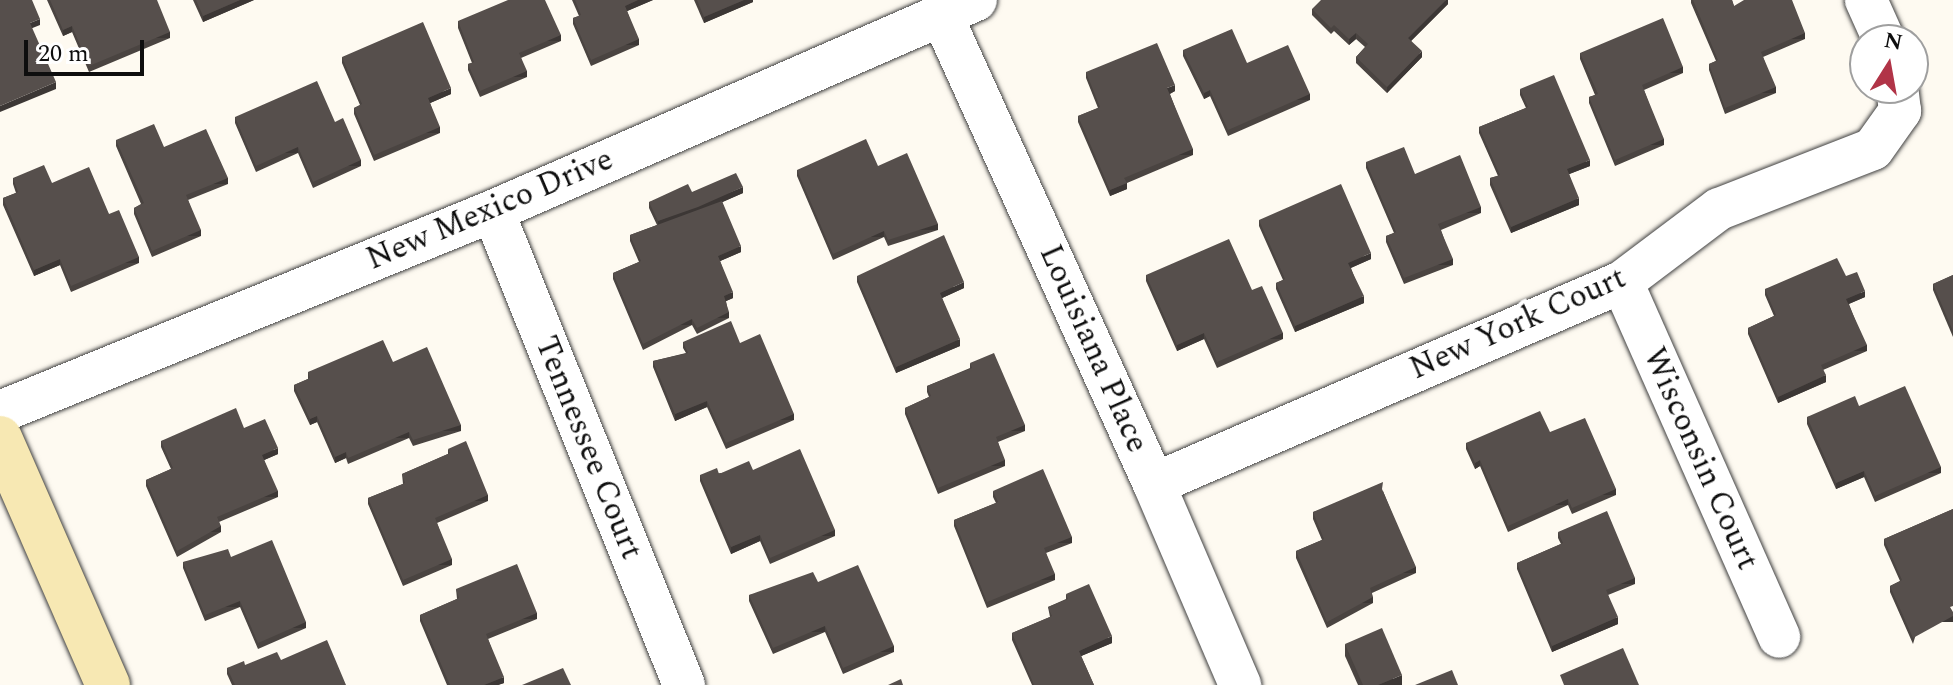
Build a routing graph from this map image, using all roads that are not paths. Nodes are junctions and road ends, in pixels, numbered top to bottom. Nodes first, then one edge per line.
1 (1866, 0) edge
2 (959, 8) edge
3 (1877, 24) edge
4 (1897, 104) edge
5 (493, 211) junction
6 (1622, 282) junction
7 (0, 412) edge
8 (0, 438) edge
9 (1154, 484) junction
10 (1779, 637) dead end
11 (108, 685) edge
12 (684, 685) edge
13 (1240, 685) edge

1 - 3 street
2 - 5 street, New Mexico Drive
2 - 9 street, Louisiana Place
4 - 6 street, New York Court
5 - 7 street, New Mexico Drive
5 - 12 street, Tennessee Court
6 - 9 street, New York Court
6 - 10 street, Wisconsin Court
8 - 11 street
9 - 13 street, Louisiana Place

